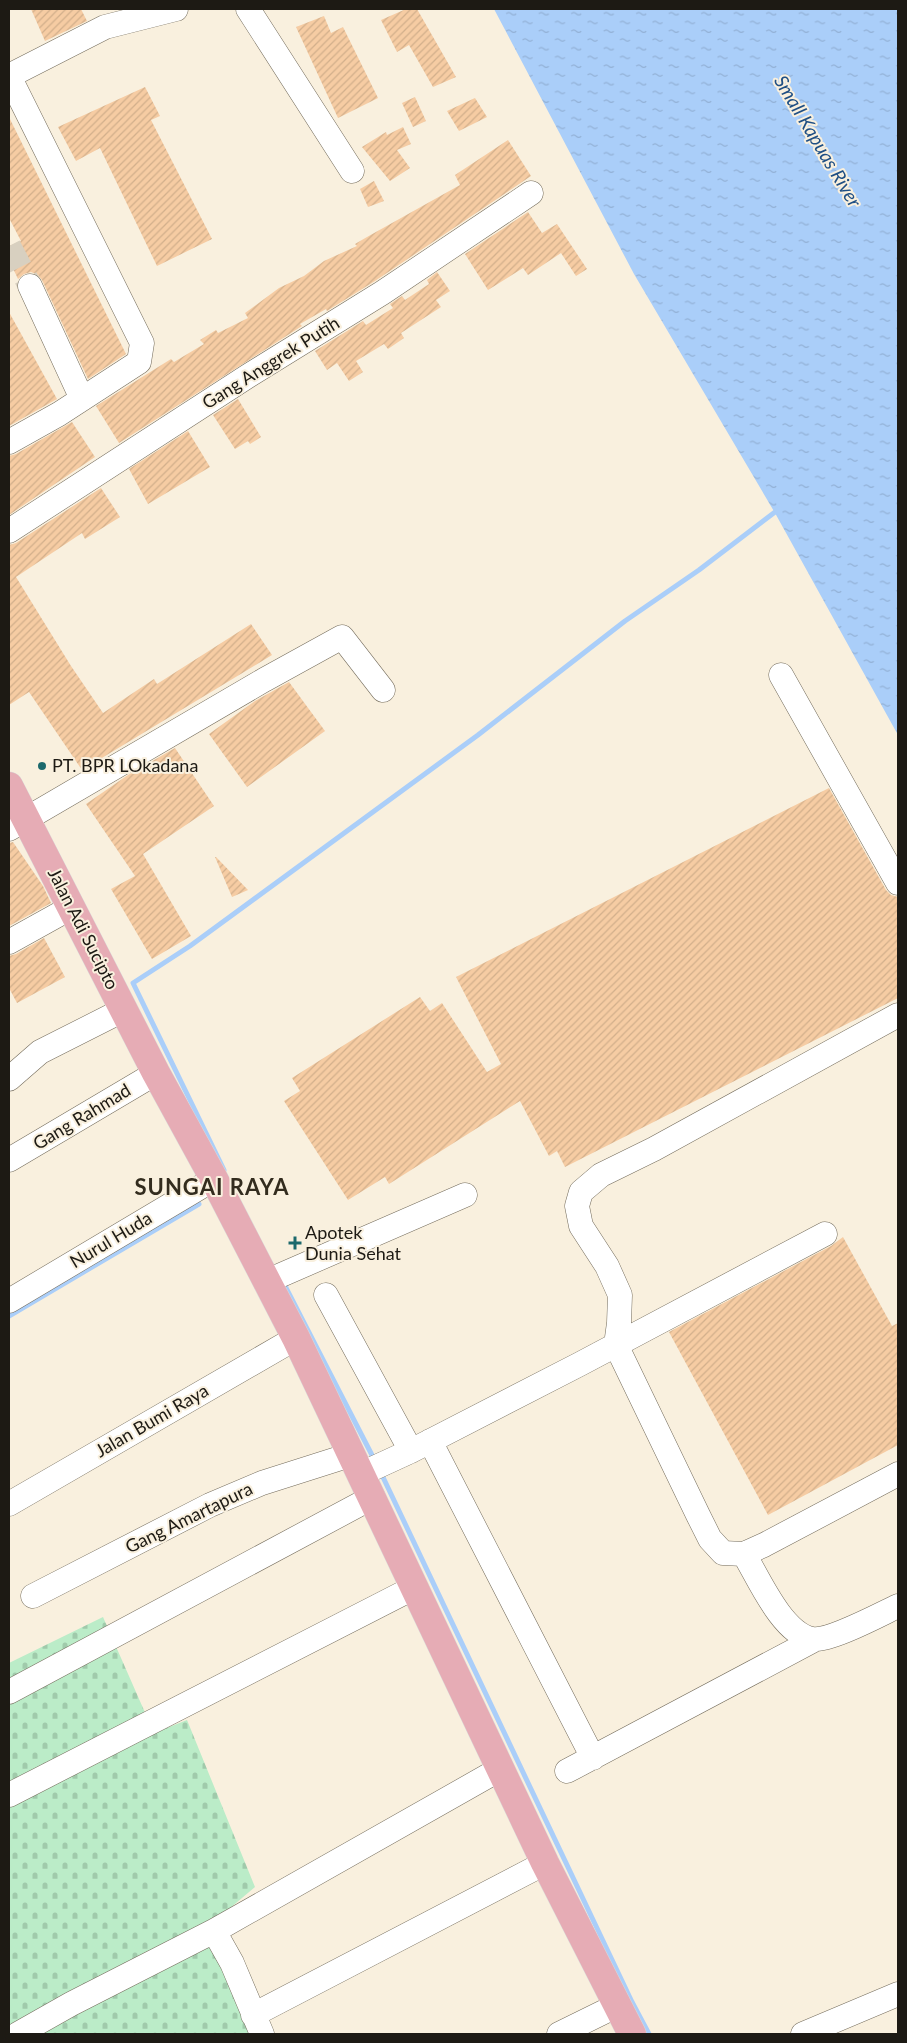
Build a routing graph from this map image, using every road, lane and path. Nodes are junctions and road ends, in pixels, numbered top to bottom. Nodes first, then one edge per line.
1 (176, 9) edge
2 (248, 9) edge
3 (101, 18) edge
4 (9, 76) edge
5 (352, 172) dead end
6 (531, 193) dead end
7 (30, 286) tunnel mouth
8 (82, 399) junction
9 (9, 442) edge
10 (9, 531) edge
11 (781, 675) dead end
12 (383, 690) dead end
13 (9, 786) edge
14 (18, 824) edge
15 (898, 883) edge
16 (72, 906) junction
17 (9, 942) edge
18 (123, 1010) junction
19 (898, 1015) edge
20 (156, 1073) junction
21 (9, 1079) edge
22 (9, 1160) edge
23 (214, 1179) junction
24 (464, 1195) dead end
25 (826, 1234) dead end
26 (272, 1279) dead end
27 (326, 1295) dead end
28 (9, 1301) edge
29 (296, 1338) junction
30 (616, 1345) junction
31 (420, 1446) junction
32 (367, 1472) junction
33 (898, 1474) edge
34 (9, 1504) edge
35 (744, 1554) junction
36 (415, 1587) junction
37 (33, 1596) dead end
38 (898, 1606) edge
39 (814, 1640) junction
40 (9, 1692) edge
41 (593, 1758) junction
42 (500, 1769) junction
43 (567, 1771) dead end
44 (9, 1795) edge
45 (545, 1864) junction
46 (214, 1930) junction
47 (898, 1994) edge
48 (618, 2005) junction
49 (258, 2025) edge
50 (18, 2034) edge
51 (559, 2034) edge
52 (632, 2034) edge
53 (803, 2034) edge

1 - 3 street
2 - 5 street
3 - 4 street
4 - 8 street
6 - 10 street, Gang Anggrek Putih
7 - 8 street
8 - 9 street
11 - 15 street
12 - 14 street
13 - 14 main road, Jalan Adi Sucipto
14 - 16 main road, Jalan Adi Sucipto
16 - 17 street
16 - 18 main road, Jalan Adi Sucipto
18 - 20 main road, Jalan Adi Sucipto
18 - 21 street
19 - 30 street
20 - 22 street, Gang Rahmad
20 - 23 main road, Jalan Adi Sucipto
23 - 28 street, Nurul Huda
23 - 29 main road, Jalan Adi Sucipto
24 - 26 street
25 - 30 street
27 - 31 street
29 - 32 main road, Jalan Adi Sucipto
29 - 34 street, Jalan Bumi Raya
30 - 31 street
30 - 35 street
31 - 32 street
31 - 41 street
32 - 36 main road, Jalan Adi Sucipto
32 - 37 street, Gang Amartapura
32 - 40 street
33 - 35 street
35 - 39 street
36 - 42 main road, Jalan Adi Sucipto
36 - 44 street
38 - 39 street
39 - 41 street
41 - 43 street
42 - 45 main road, Jalan Adi Sucipto
42 - 46 street
45 - 48 main road, Jalan Adi Sucipto
45 - 49 street
46 - 49 street
46 - 50 street
47 - 53 street
48 - 51 street
48 - 52 main road, Jalan Adi Sucipto

